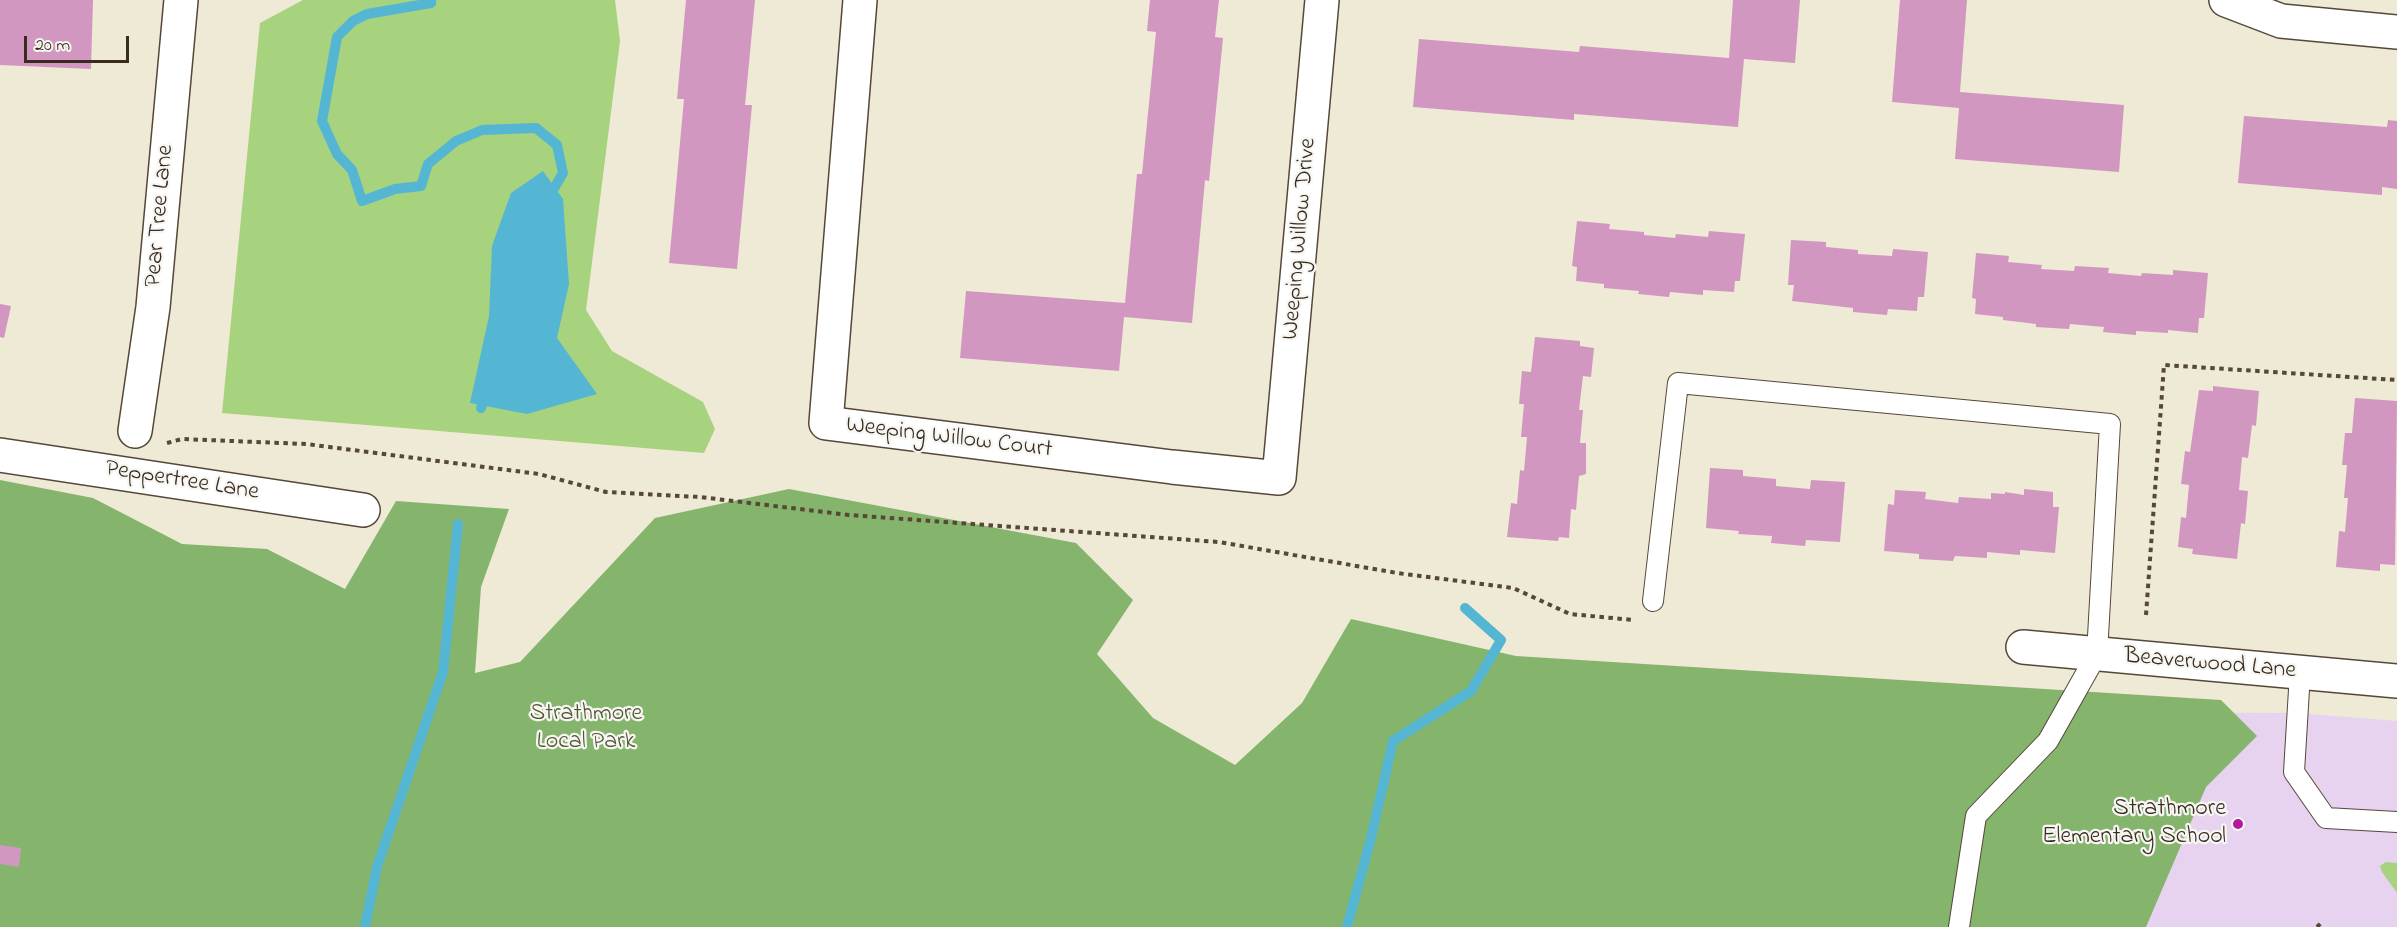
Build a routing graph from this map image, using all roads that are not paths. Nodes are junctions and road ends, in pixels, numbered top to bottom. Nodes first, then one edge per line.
1 (181, 0) edge
2 (861, 0) edge
3 (1322, 0) edge
4 (2226, 0) edge
5 (2397, 32) edge
6 (149, 438) road end
7 (0, 455) edge
8 (1279, 478) joint
9 (363, 510) dead end
10 (1653, 601) road end
11 (2023, 647) dead end
12 (2097, 654) junction
13 (2300, 673) junction
14 (2397, 681) edge
15 (2397, 822) edge
16 (1959, 927) edge

1 - 6 street, Pear Tree Lane
2 - 8 street, Weeping Willow Court
3 - 8 street, Weeping Willow Drive
4 - 5 street
7 - 9 street, Peppertree Lane
10 - 12 lane
11 - 12 street, Beaverwood Lane
12 - 13 street, Beaverwood Lane
12 - 16 lane
13 - 14 street, Beaverwood Lane
13 - 15 lane

